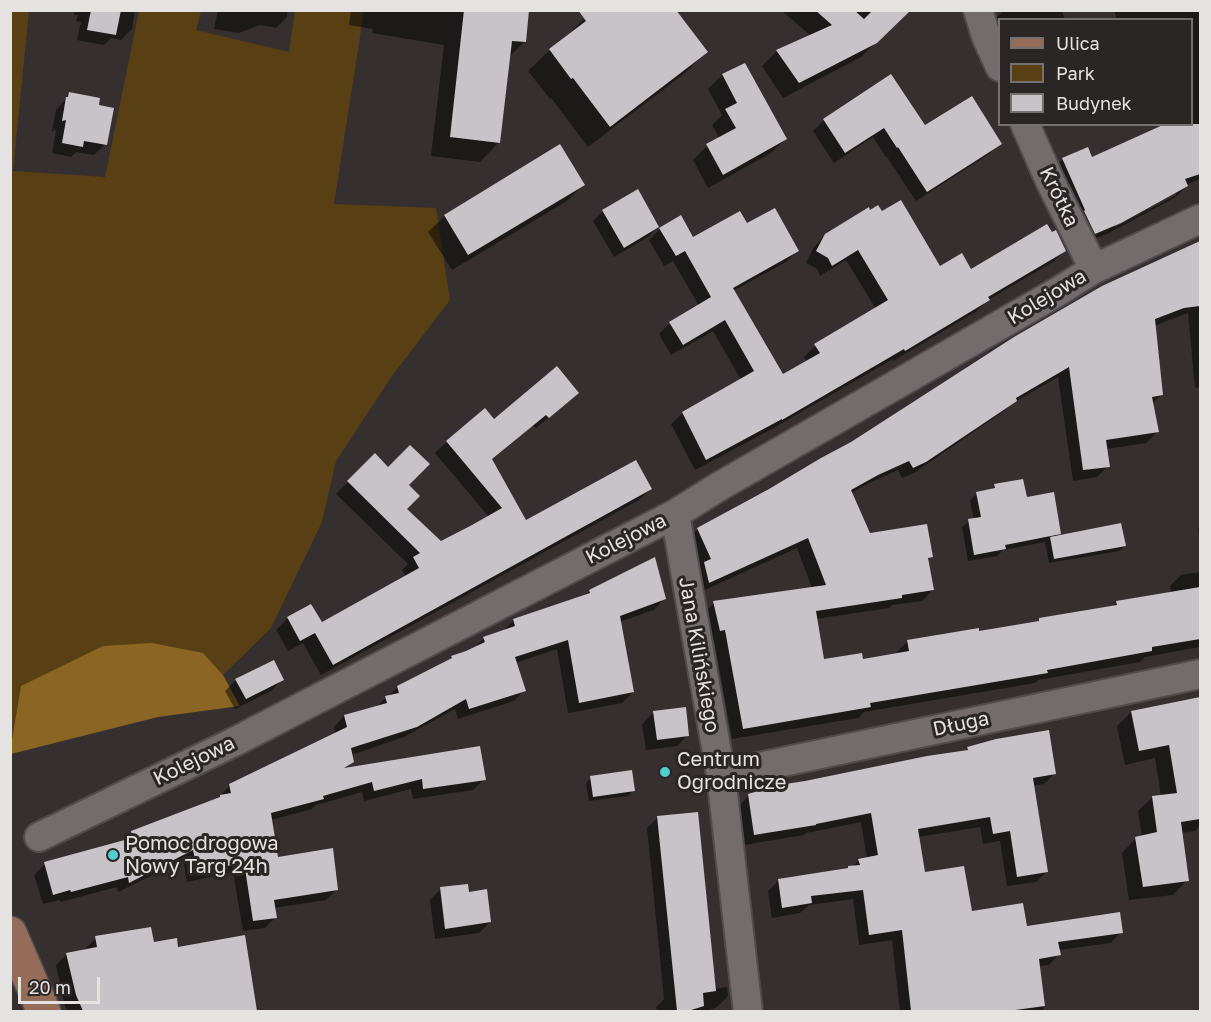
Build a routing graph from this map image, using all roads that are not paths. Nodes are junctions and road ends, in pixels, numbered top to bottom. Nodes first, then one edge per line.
1 (978, 10) edge
2 (998, 65) edge
3 (1026, 126) edge
4 (1200, 219) edge
5 (1094, 269) junction
6 (675, 514) junction
7 (1200, 674) edge
8 (721, 775) junction
9 (39, 837) dead end
10 (10, 933) edge
11 (44, 1011) edge
12 (748, 1011) edge

1 - 2 street
3 - 5 street, Krótka
4 - 5 street, Kolejowa
5 - 6 street, Kolejowa
6 - 8 street, Jana Kilińskiego
6 - 9 street, Kolejowa
7 - 8 street, Długa
8 - 12 street, Jana Kilińskiego
10 - 11 main road

